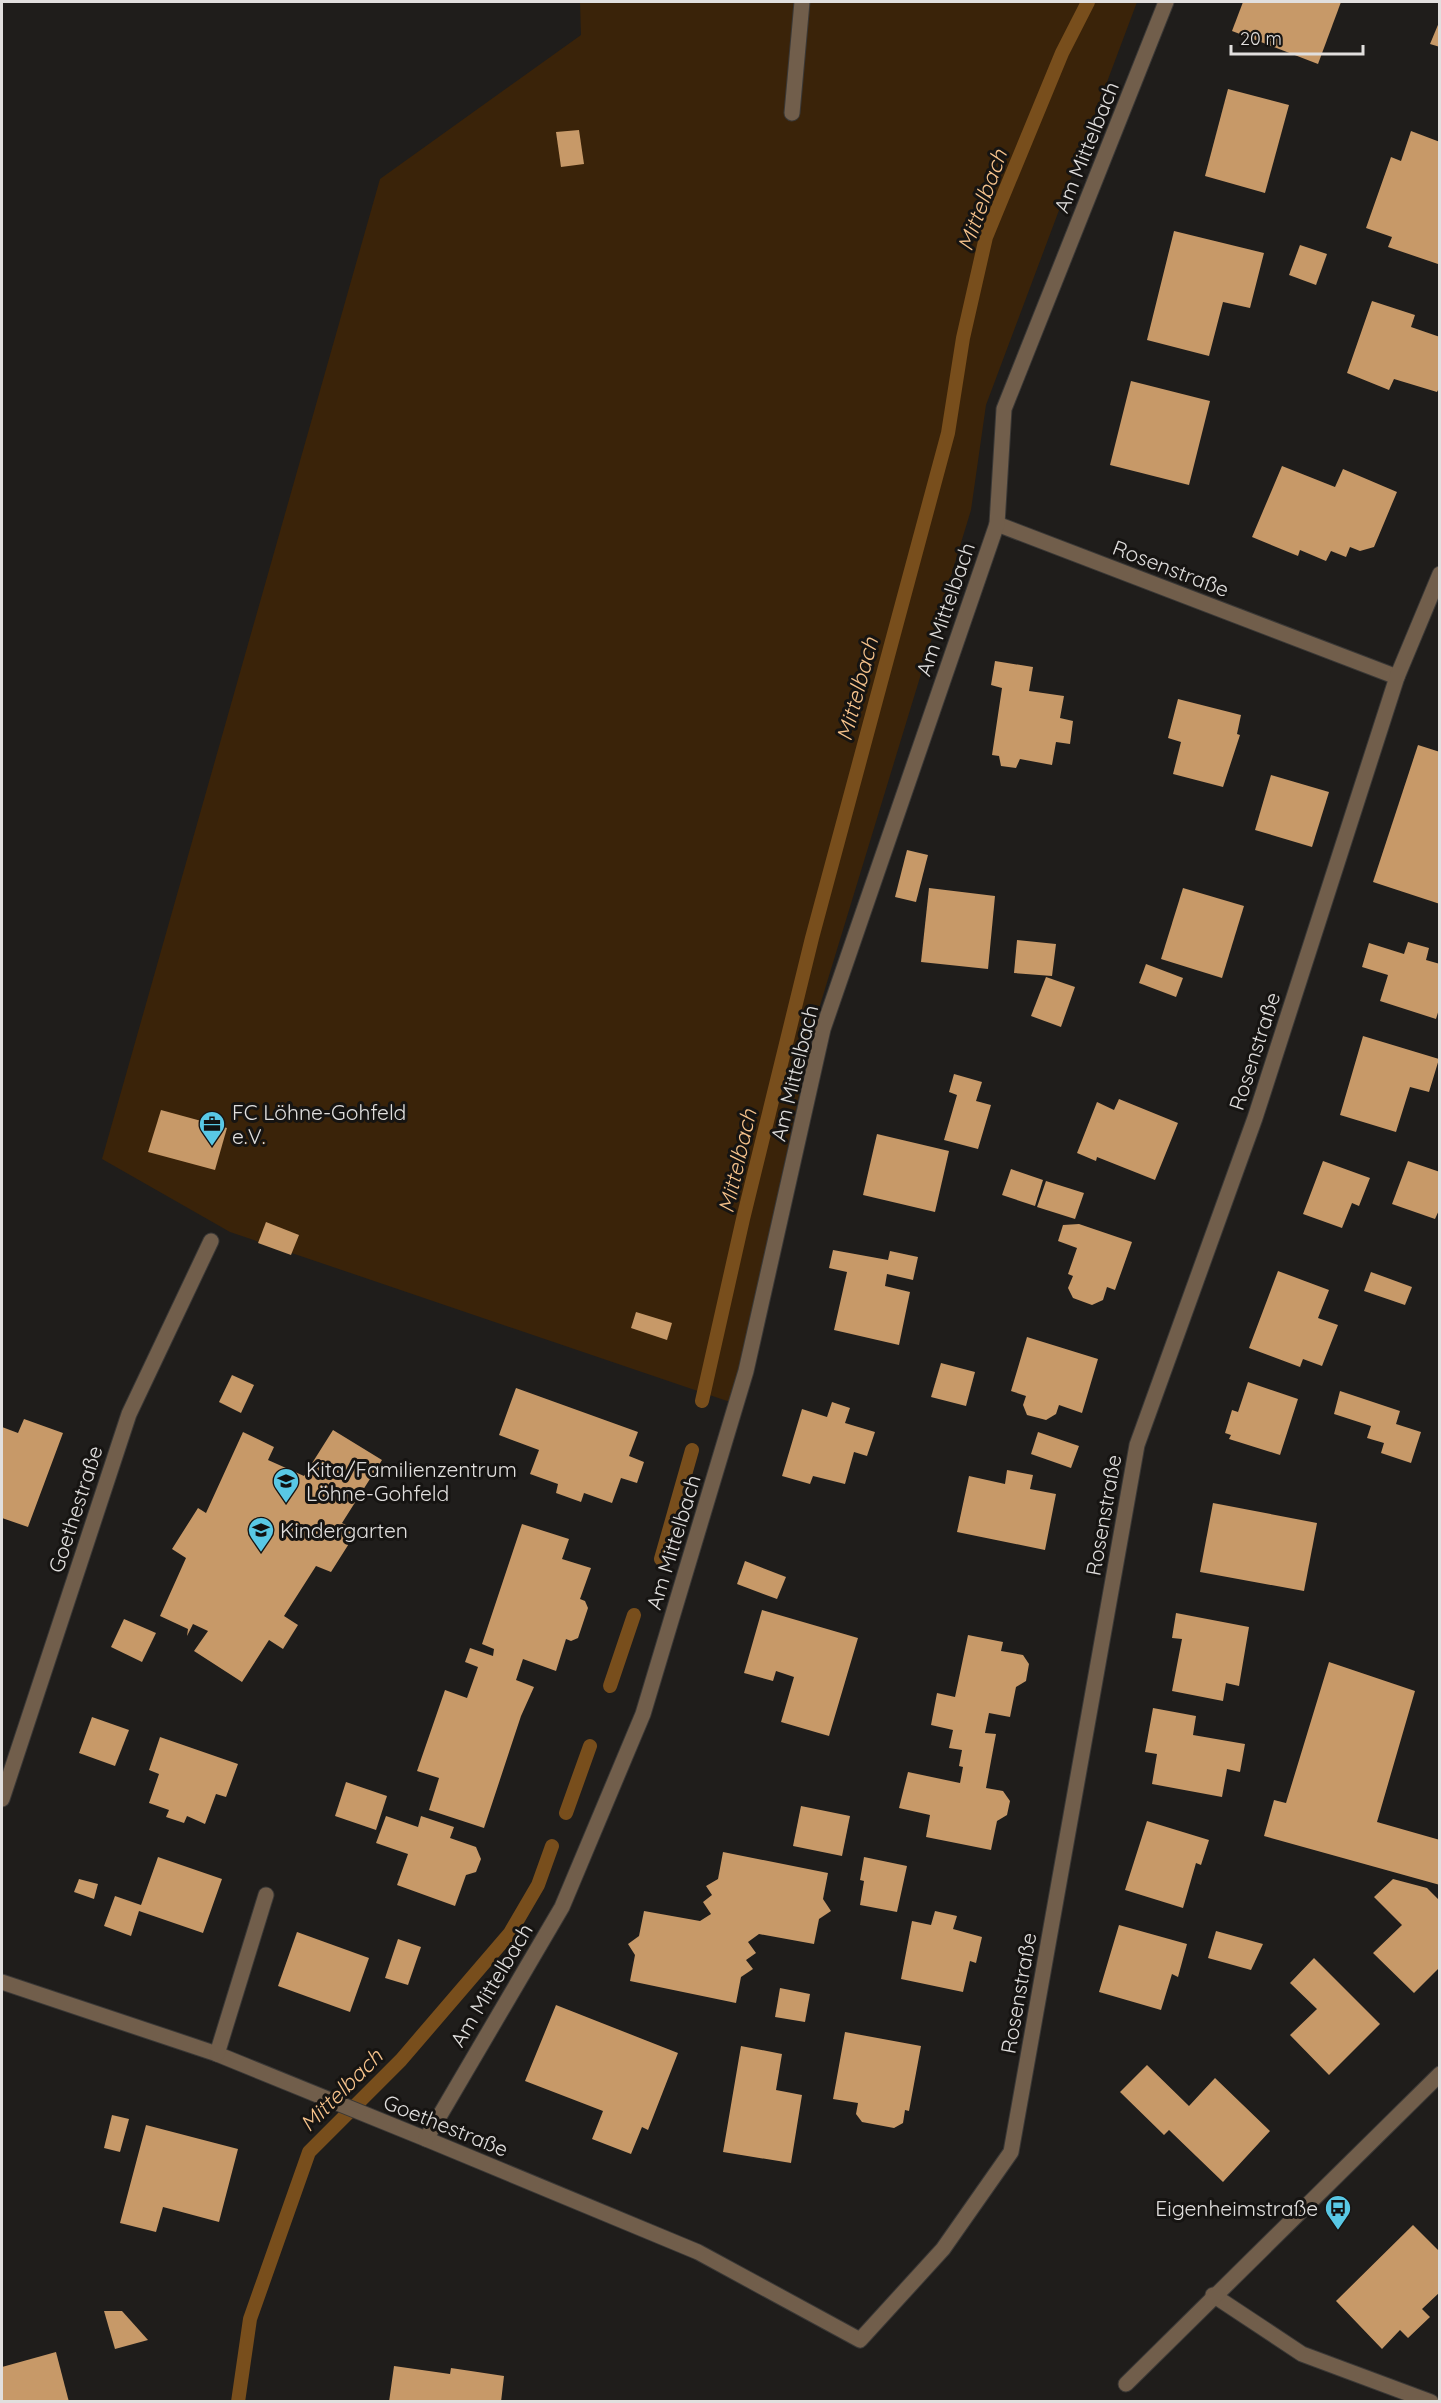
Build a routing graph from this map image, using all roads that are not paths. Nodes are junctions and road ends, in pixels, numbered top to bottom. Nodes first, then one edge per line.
1 (802, 2) edge
2 (1166, 2) edge
3 (792, 113) dead end
4 (997, 524) junction
5 (1440, 574) edge
6 (1397, 677) junction
7 (211, 1241) dead end
8 (2, 1799) edge
9 (266, 1895) dead end
10 (2, 1982) edge
11 (217, 2054) junction
12 (1440, 2074) edge
13 (426, 2139) junction
14 (1213, 2295) junction
15 (860, 2340) joint
16 (1126, 2384) dead end
17 (1431, 2402) edge

1 - 3 street
2 - 4 street, Am Mittelbach
4 - 6 street, Rosenstraße
4 - 13 street, Am Mittelbach
5 - 6 street, Rosenstraße
6 - 15 street, Rosenstraße
7 - 8 street, Goethestraße
9 - 11 street
10 - 11 street, Goethestraße
11 - 13 street, Goethestraße
12 - 14 street
13 - 15 street, Goethestraße
14 - 16 street
14 - 17 street

